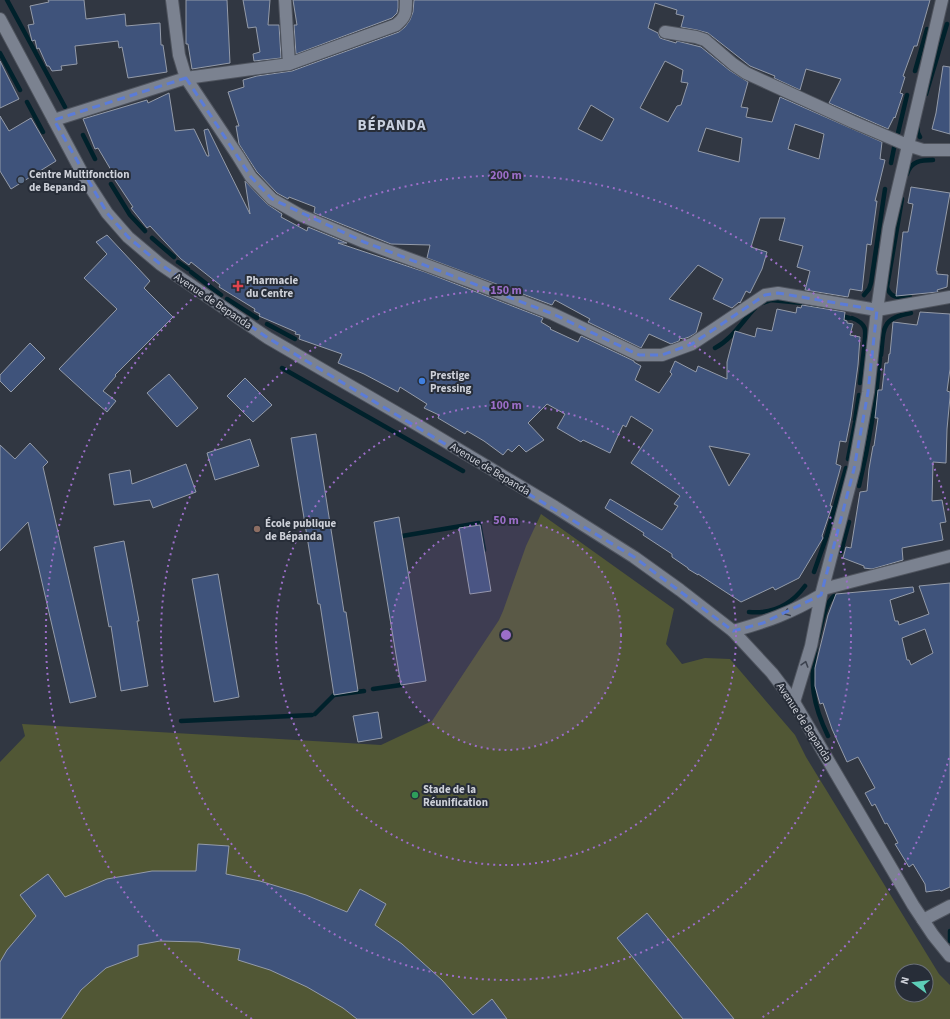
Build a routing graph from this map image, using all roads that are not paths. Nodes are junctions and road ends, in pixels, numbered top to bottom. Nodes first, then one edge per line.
1 (172, 0) edge
2 (285, 0) edge
3 (406, 0) edge
4 (942, 0) edge
5 (0, 19) edge
6 (665, 32) dead end
7 (290, 64) junction
8 (186, 78) junction
9 (54, 120) junction
10 (907, 145) junction
11 (950, 150) edge
12 (950, 297) edge
13 (877, 310) junction
14 (950, 556) edge
15 (822, 592) junction
16 (733, 631) junction
17 (794, 702) junction
18 (950, 906) edge
19 (923, 920) junction
20 (950, 956) edge

1 - 8 street
2 - 7 street
3 - 7 street
4 - 10 street
5 - 9 street, Avenue de Bepanda
6 - 10 street
7 - 8 street
8 - 9 street
8 - 13 street
9 - 16 street, Avenue de Bepanda
10 - 11 street
10 - 13 street
12 - 13 street
13 - 15 street
14 - 15 street
15 -> 16 street
17 -> 15 street
16 - 17 street, Avenue de Bepanda
17 - 19 street, Avenue de Bepanda
18 - 19 street
19 - 20 street, Avenue de Bepanda

